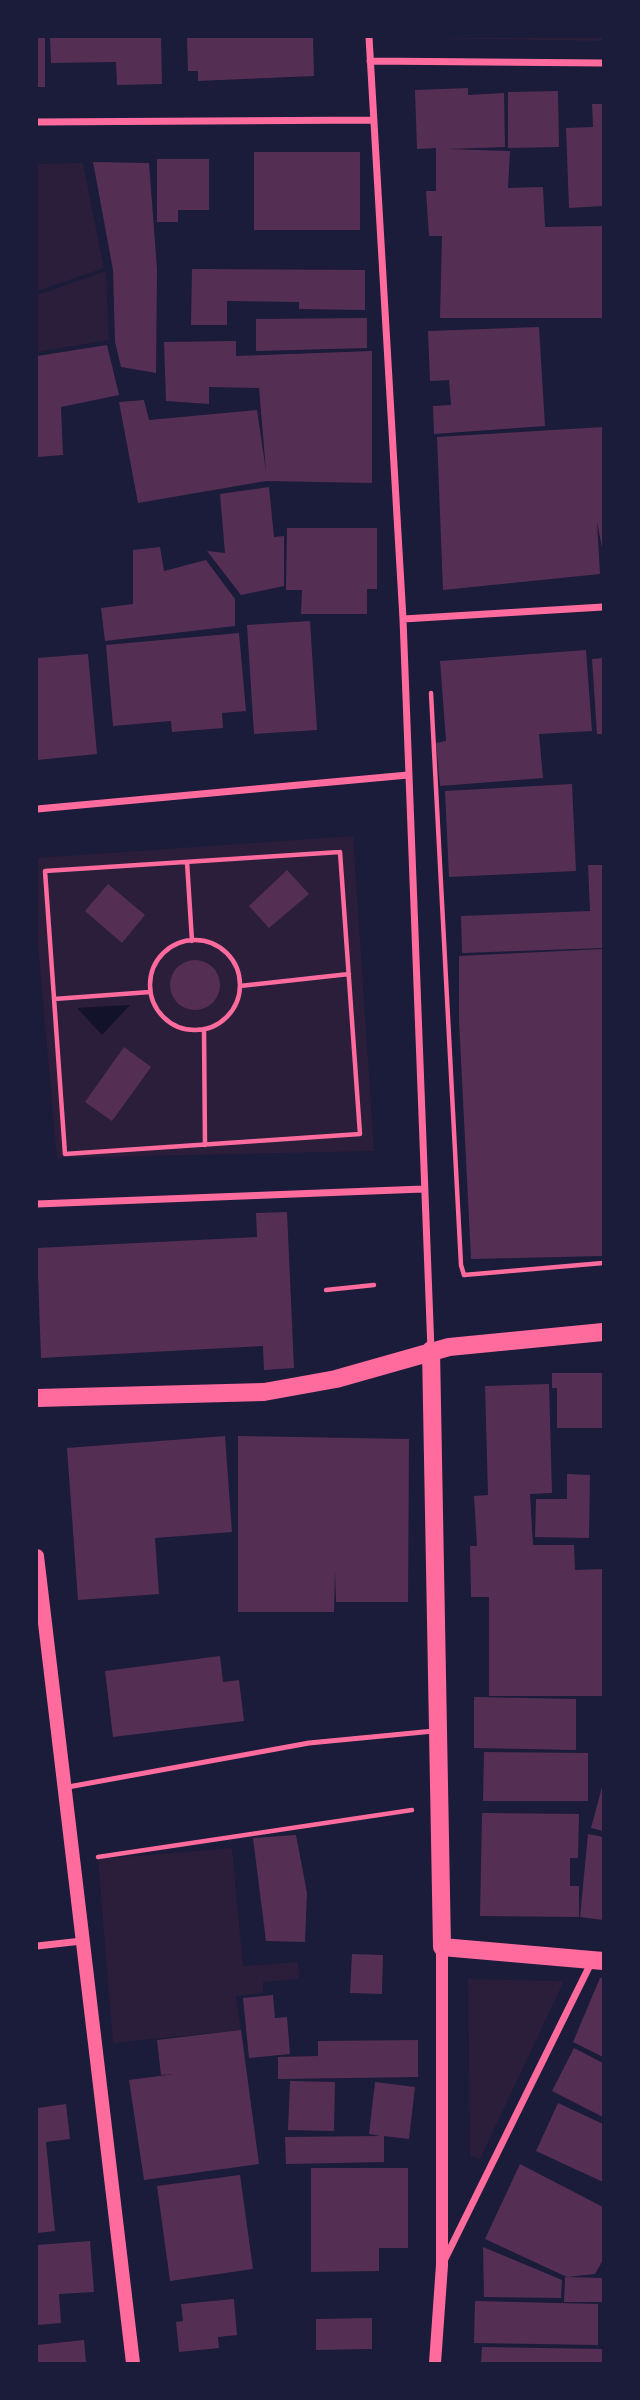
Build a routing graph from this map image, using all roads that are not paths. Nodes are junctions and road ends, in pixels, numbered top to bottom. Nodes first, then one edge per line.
1 (369, 37) edge
2 (370, 61) junction
3 (603, 63) edge
4 (374, 120) junction
5 (37, 122) edge
6 (603, 607) edge
7 (403, 619) junction
8 (408, 775) junction
9 (37, 809) edge
10 (423, 1189) junction
11 (37, 1204) edge
12 (603, 1332) edge
13 (469, 1344) junction
14 (431, 1350) junction
15 (431, 1381) junction
16 (37, 1398) edge
17 (37, 1556) edge
18 (438, 1731) junction
19 (64, 1787) junction
20 (83, 1941) junction
21 (37, 1947) edge
22 (442, 1947) junction
23 (598, 1961) edge
24 (442, 2265) junction
25 (134, 2363) edge
26 (435, 2363) edge

1 - 2 street
2 - 3 street
2 - 4 street
4 - 5 street
4 - 7 street
6 - 7 street
7 - 8 street
8 - 9 street
8 - 10 street
10 - 11 street
10 - 14 street
12 - 13 main road
13 - 14 main road
13 - 15 main road
14 - 15 main road
14 - 16 main road
15 - 18 main road
17 - 19 main road
18 - 19 lane
18 - 22 main road
19 - 20 main road
20 - 21 street
20 - 25 main road
22 - 23 main road
22 - 24 street
23 - 24 street
24 - 26 street

